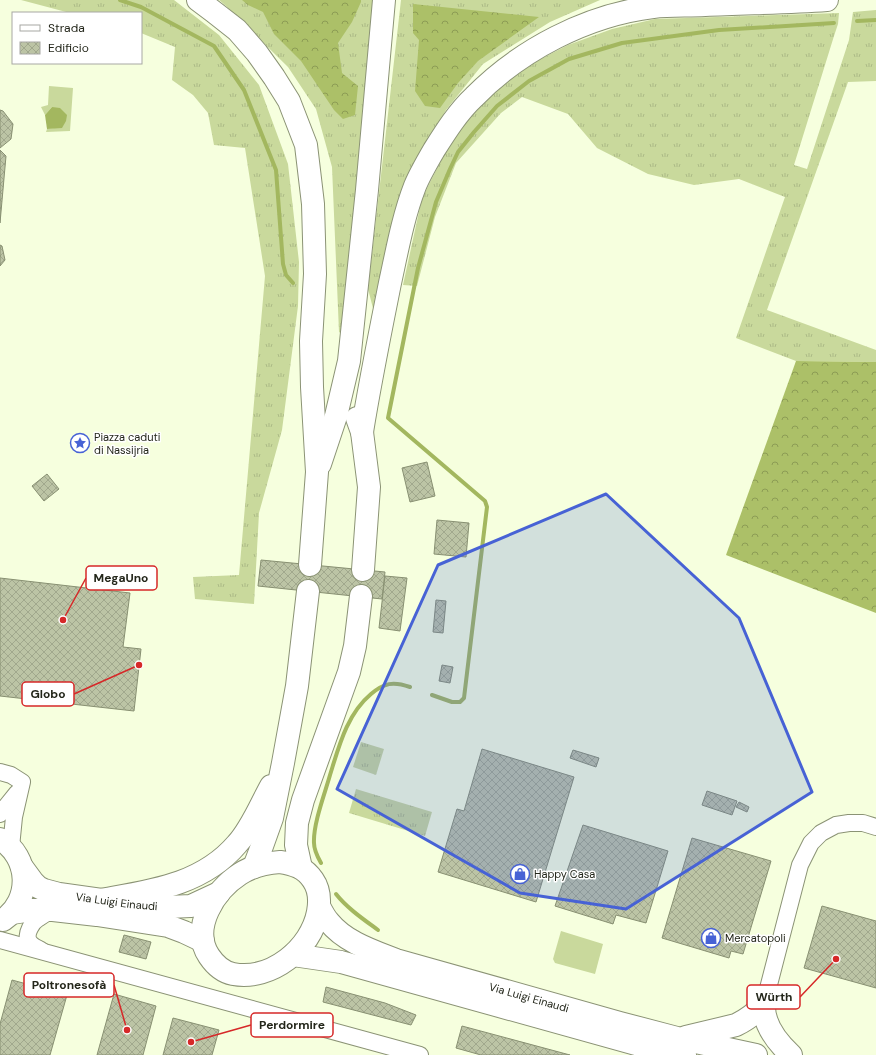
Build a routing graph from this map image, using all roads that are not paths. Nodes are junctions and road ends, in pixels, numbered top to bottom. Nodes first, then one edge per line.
1 (198, 0) edge
2 (384, 0) edge
3 (827, 0) edge
4 (349, 361) junction
5 (362, 432) junction
6 (317, 472) junction
7 (310, 565) dead end
8 (363, 570) dead end
9 (308, 591) dead end
10 (361, 596) dead end
11 (283, 763) junction
12 (0, 772) edge
13 (19, 790) junction
14 (0, 814) edge
15 (876, 827) edge
16 (5, 843) edge
17 (22, 867) junction
18 (254, 867) junction
19 (301, 868) junction
20 (219, 893) junction
21 (101, 900) junction
22 (319, 906) junction
23 (53, 910) junction
24 (6, 917) edge
25 (0, 940) edge
26 (203, 941) junction
27 (44, 952) junction
28 (293, 955) junction
29 (764, 1004) junction
30 (681, 1047) edge
31 (420, 1055) edge
32 (756, 1055) edge
33 (791, 1055) edge

1 - 6 main road
2 - 4 main road
3 - 5 main road
4 - 5 main road
4 - 6 main road
5 - 8 main road
6 - 7 main road
9 - 11 main road
10 - 19 main road
11 - 18 main road
11 - 21 main road
12 - 13 street
13 - 14 street
13 - 16 street
15 - 29 street
16 - 17 main road, Via Luigi Einaudi
17 - 21 main road, Via Luigi Einaudi
17 - 24 main road, Via Luigi Einaudi
18 - 19 main road, Via Luigi Einaudi
18 - 20 main road, Via Luigi Einaudi
19 - 22 main road, Via Luigi Einaudi
20 - 21 main road, Via Luigi Einaudi
20 - 26 main road, Via Luigi Einaudi
22 - 28 main road, Via Luigi Einaudi
22 - 30 main road, Via Luigi Einaudi
23 - 24 main road, Via Luigi Einaudi
23 - 26 main road, Via Luigi Einaudi
23 - 27 street
25 - 27 street
26 - 28 main road, Via Luigi Einaudi
27 - 31 street
28 - 30 main road, Via Luigi Einaudi
29 - 30 main road
29 - 33 main road
30 - 32 main road, Via Luigi Einaudi

